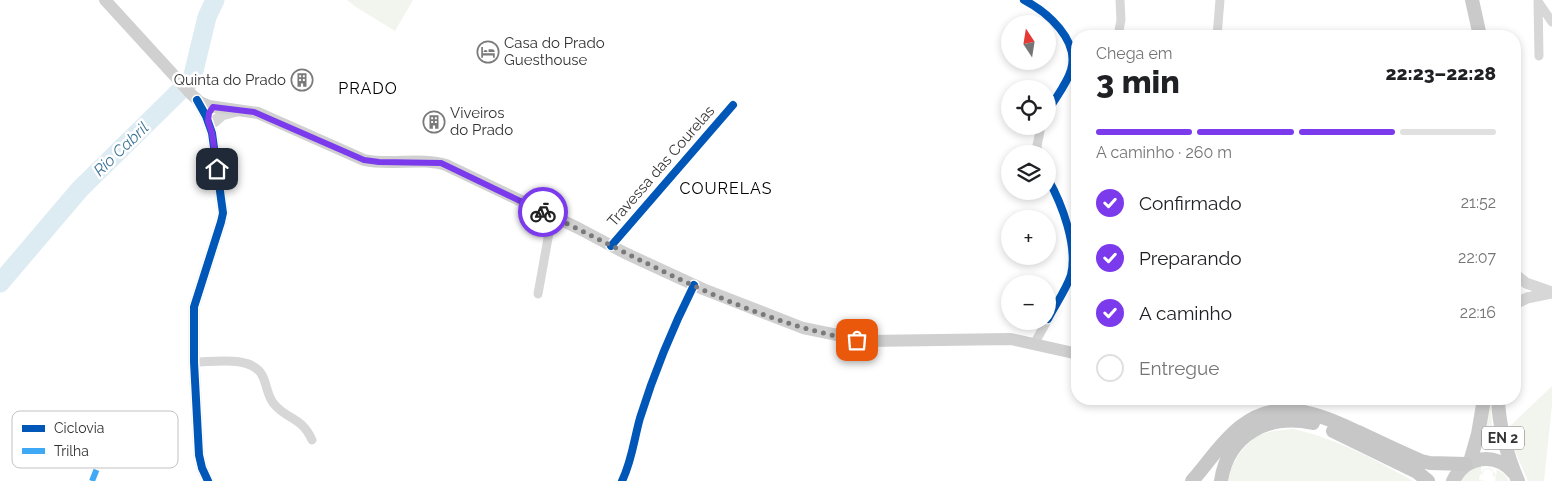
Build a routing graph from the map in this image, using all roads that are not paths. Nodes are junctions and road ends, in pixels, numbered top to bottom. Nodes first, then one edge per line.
1 (105, 0) edge
2 (1024, 0) edge
3 (1120, 0) edge
4 (1220, 0) edge
5 (1472, 0) edge
6 (1538, 0) edge
7 (1552, 22) edge
8 (1119, 30) edge
9 (1218, 30) edge
10 (1479, 30) edge
11 (1071, 50) edge
12 (1539, 56) dead end
13 (1071, 71) edge
14 (1056, 97) edge
15 (194, 98) junction
16 (732, 104) dead end
17 (213, 107) junction
18 (239, 110) junction
19 (211, 125) junction
20 (1056, 198) edge
21 (552, 216) junction
22 (611, 246) junction
23 (1071, 252) edge
24 (1071, 271) edge
25 (1521, 279) edge
26 (694, 285) junction
27 (1521, 288) edge
28 (1552, 292) edge
29 (538, 294) dead end
30 (1521, 301) edge
31 (1056, 304) edge
32 (1042, 330) edge
33 (1034, 344) junction
34 (1071, 352) edge
35 (194, 362) junction
36 (1483, 405) edge
37 (1499, 405) edge
38 (312, 440) dead end
39 (1468, 463) junction
40 (1517, 478) edge
41 (208, 481) edge
42 (622, 481) edge
43 (1192, 481) edge
44 (1221, 481) edge
45 (1428, 481) edge
46 (1453, 481) edge

1 - 15 main road
2 - 11 street
3 - 8 street
4 - 9 street
5 - 10 main road
6 - 7 street
6 - 12 street
13 - 14 street
15 - 17 main road
15 - 19 street
16 - 22 street, Travessa das Courelas
17 - 18 main road
17 - 19 street
18 - 19 street
18 - 21 main road
19 - 35 street
20 - 23 street
21 - 22 main road
21 - 29 street
22 - 26 main road
24 - 31 street
25 - 28 street
26 - 33 main road
26 - 42 street
27 - 28 street
28 - 30 street
32 - 33 street
33 - 34 main road
35 - 38 street
35 - 41 street
36 - 39 main road, EN 2
37 - 40 main road, EN 2
39 - 40 main road, EN 2
39 - 43 highway
39 - 46 main road, EN 2
44 - 45 highway

